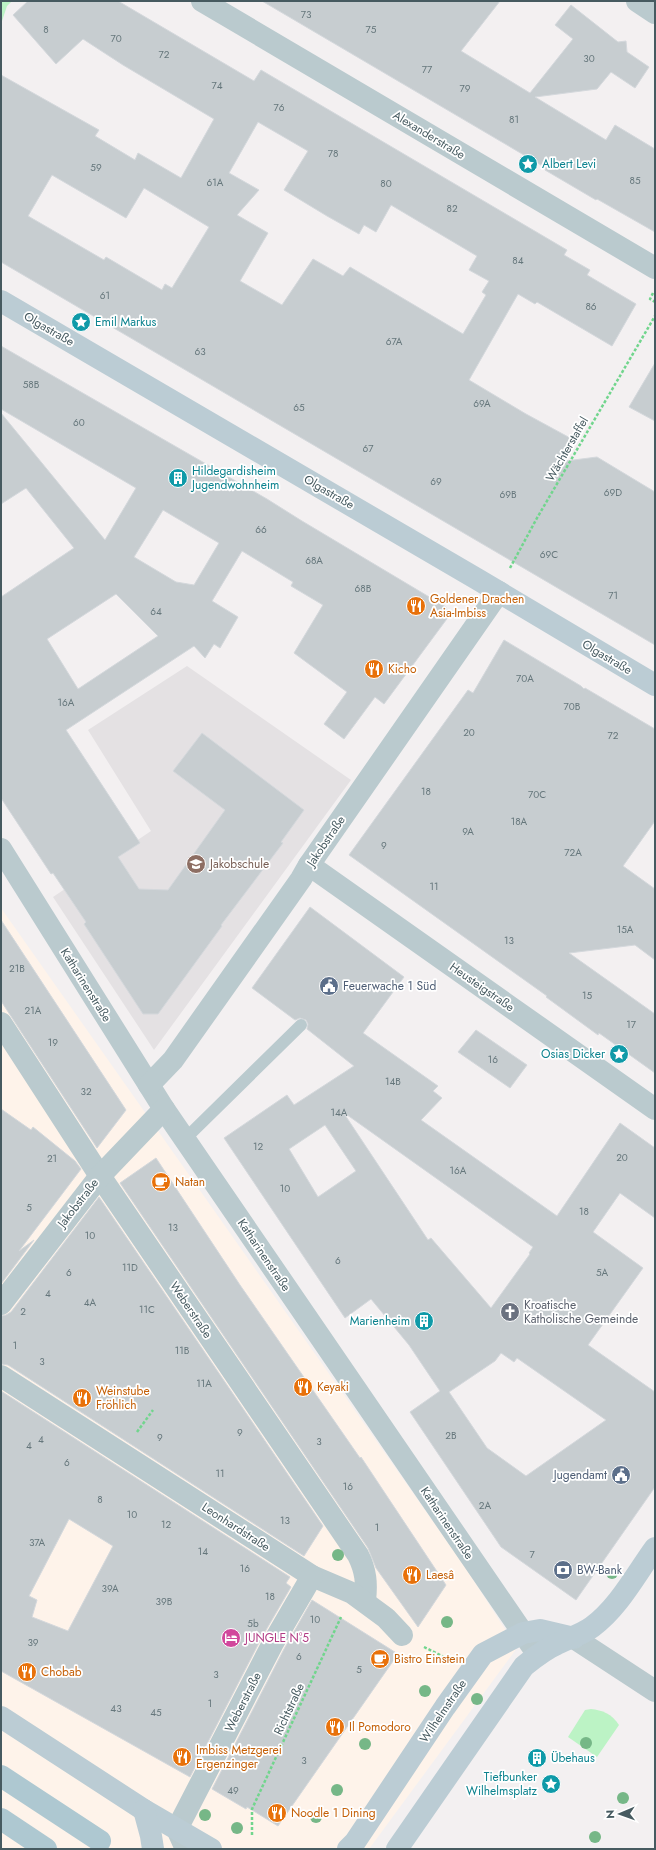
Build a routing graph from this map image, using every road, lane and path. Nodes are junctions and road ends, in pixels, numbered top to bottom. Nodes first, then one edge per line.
1 (202, 1) edge
2 (637, 1) edge
3 (655, 13) edge
4 (655, 268) edge
5 (655, 289) edge
6 (1, 301) edge
7 (655, 302) edge
8 (655, 316) edge
9 (499, 592) junction
10 (655, 685) edge
11 (1, 849) edge
12 (309, 865) junction
13 (1, 1023) edge
14 (301, 1025) dead end
15 (149, 1085) junction
16 (164, 1109) junction
17 (655, 1109) edge
18 (185, 1139) junction
19 (100, 1176) junction
20 (1, 1304) edge
21 (1, 1376) edge
22 (655, 1548) edge
23 (312, 1576) junction
24 (359, 1597) junction
25 (523, 1634) junction
26 (402, 1635) joint
27 (574, 1638) junction
28 (538, 1655) junction
29 (474, 1667) junction
30 (655, 1692) edge
31 (1, 1717) edge
32 (1, 1776) edge
33 (144, 1810) junction
34 (1, 1819) edge
35 (177, 1829) junction
36 (252, 1835) dead end
37 (100, 1841) dead end
38 (46, 1849) edge
39 (152, 1849) edge
40 (186, 1849) edge
41 (211, 1849) edge
42 (348, 1849) edge
43 (397, 1849) edge

1 - 4 street, Alexanderstraße
2 - 3 street
5 - 7 path
6 - 9 street, Olgastraße
8 - 9 path, Wächterstaffel
9 - 10 street, Olgastraße
9 - 12 street, Jakobstraße
11 - 15 street, Katharinenstraße
12 - 15 street, Jakobstraße
12 - 17 street, Heusteigstraße
13 - 19 street, Weberstraße
14 - 18 lane
15 - 16 street, Katharinenstraße
16 - 18 street, Katharinenstraße
16 - 19 street, Jakobstraße
18 - 25 street, Katharinenstraße
19 - 20 street, Jakobstraße
19 - 24 street, Weberstraße
21 - 23 street, Leonhardstraße
22 - 27 street
23 - 24 street, Leonhardstraße
23 - 35 street, Weberstraße
24 - 26 street, Leonhardstraße
24 - 36 path, Richtstraße
25 - 27 street, Wilhelmstraße
25 - 28 street, Katharinenstraße
25 - 29 street, Wilhelmstraße
26 - 29 path
27 - 28 street
27 - 30 street
28 - 43 street
29 - 42 street, Wilhelmstraße
31 - 33 street
32 - 37 main road
33 - 35 street
33 - 39 street
34 - 38 main road
35 - 40 street
35 - 41 street

